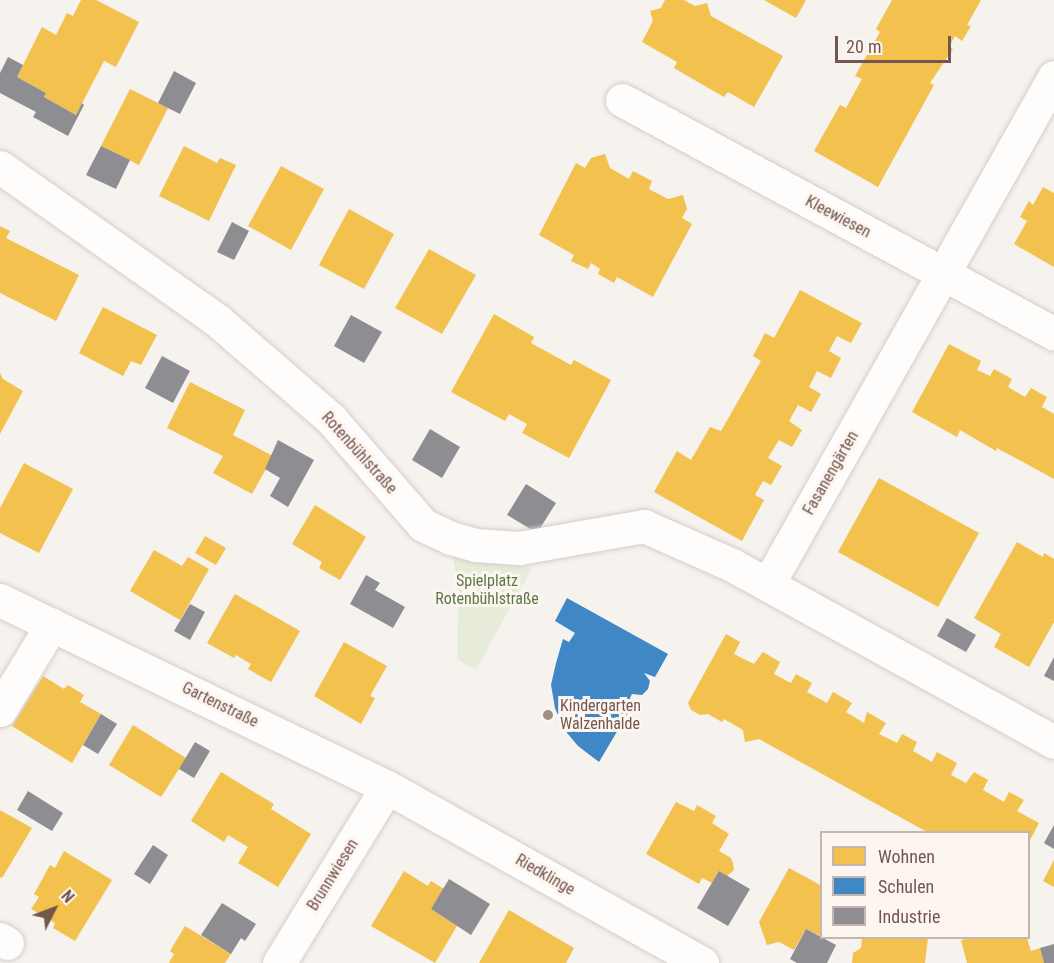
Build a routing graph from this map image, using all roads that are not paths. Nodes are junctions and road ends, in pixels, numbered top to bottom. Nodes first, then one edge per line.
1 (1054, 77) edge
2 (622, 100) dead end
3 (0, 167) edge
4 (944, 274) junction
5 (1054, 334) edge
6 (768, 584) junction
7 (0, 600) edge
8 (52, 624) junction
9 (0, 710) edge
10 (1054, 742) edge
11 (387, 787) junction
12 (279, 963) edge
13 (702, 963) edge

1 - 4 street, Fasanengärten
2 - 4 street, Kleewiesen
3 - 6 street, Rotenbühlstraße
4 - 5 street, Kleewiesen
4 - 6 street, Fasanengärten
6 - 10 street
7 - 8 street, Gartenstraße
8 - 9 street
8 - 11 street, Gartenstraße
11 - 12 street, Brunnwiesen
11 - 13 street, Riedklinge

